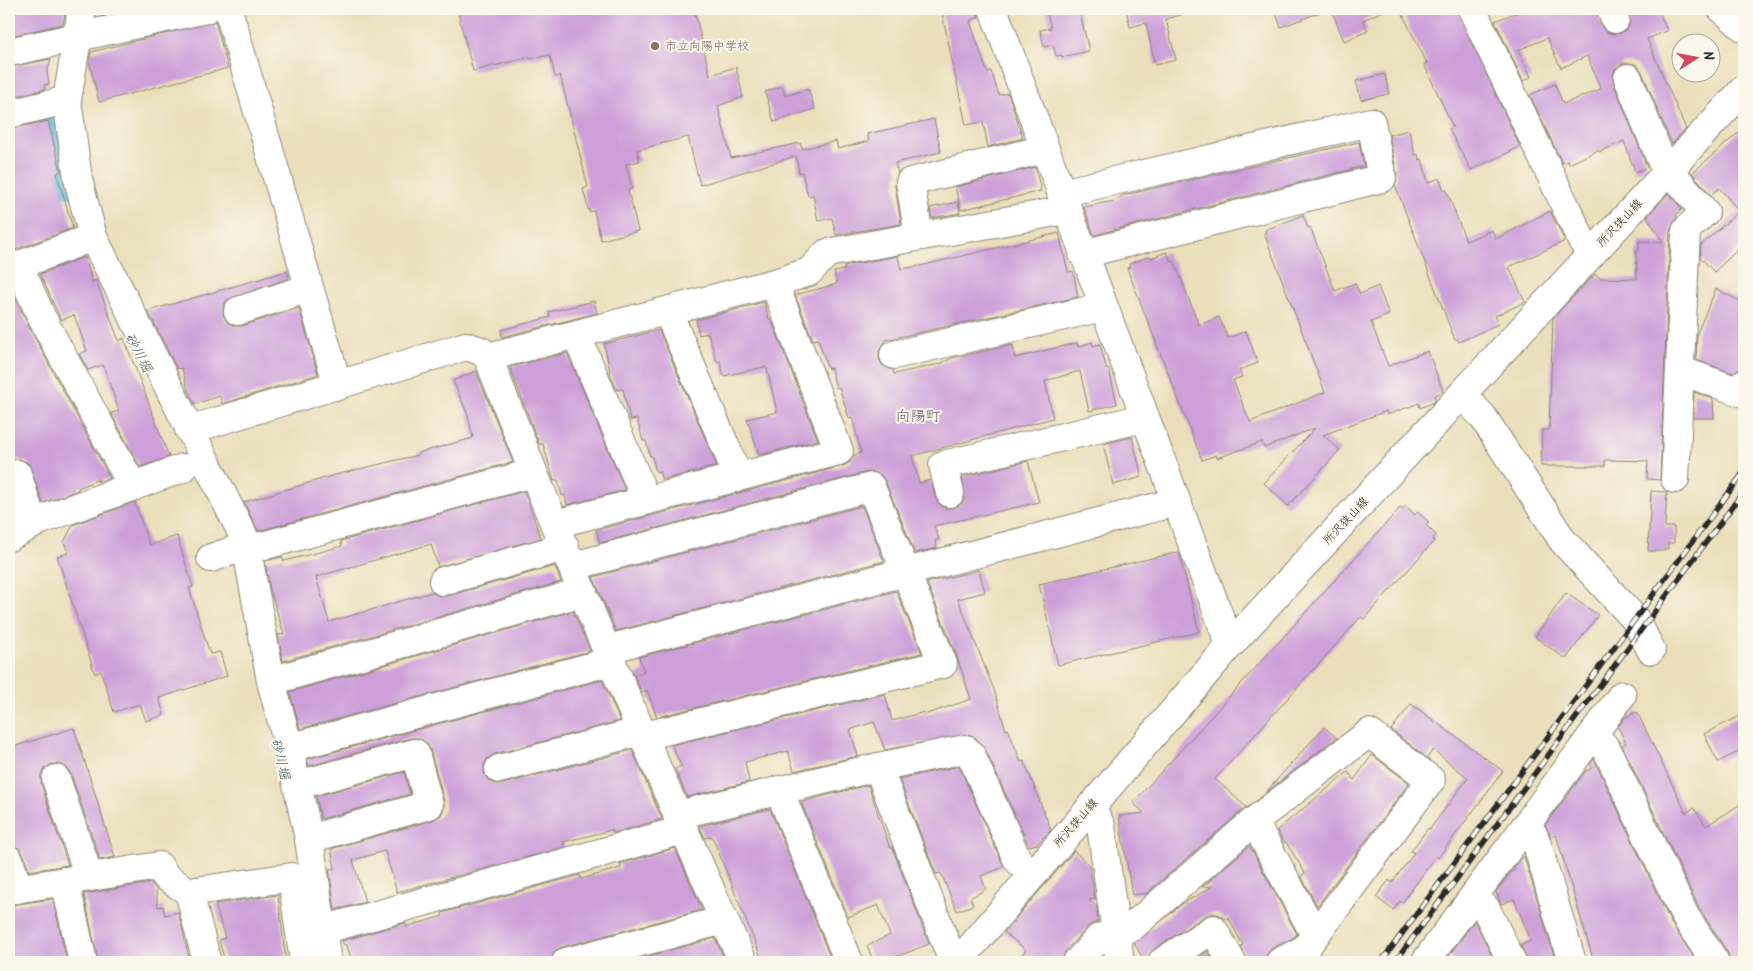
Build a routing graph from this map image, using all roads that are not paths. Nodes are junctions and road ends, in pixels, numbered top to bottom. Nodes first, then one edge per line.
1 (82, 9) edge
2 (206, 9) edge
3 (228, 9) edge
4 (994, 9) edge
5 (1472, 9) edge
6 (1722, 9) edge
7 (1744, 28) edge
8 (78, 36) junction
9 (9, 52) edge
10 (1628, 78) dead end
11 (1744, 89) edge
12 (66, 100) junction
13 (9, 114) edge
14 (1045, 149) junction
15 (1669, 171) junction
16 (1064, 201) junction
17 (918, 236) junction
18 (93, 237) junction
19 (1083, 254) junction
20 (1591, 254) junction
21 (14, 267) edge
22 (774, 284) junction
23 (309, 288) junction
24 (1103, 307) junction
25 (238, 311) dead end
26 (668, 312) junction
27 (577, 336) junction
28 (894, 355) dead end
29 (488, 357) junction
30 (1680, 372) junction
31 (1744, 383) edge
32 (338, 386) junction
33 (1463, 394) junction
34 (1144, 418) junction
35 (189, 430) junction
36 (183, 468) dead end
37 (533, 473) junction
38 (738, 476) junction
39 (9, 477) edge
40 (1675, 479) dead end
41 (133, 486) junction
42 (950, 493) dead end
43 (646, 500) junction
44 (1176, 502) junction
45 (33, 524) junction
46 (9, 537) edge
47 (564, 546) junction
48 (248, 550) junction
49 (211, 558) dead end
50 (907, 572) junction
51 (443, 581) dead end
52 (583, 592) junction
53 (1230, 645) junction
54 (1651, 650) dead end
55 (610, 655) junction
56 (271, 682) junction
57 (1622, 696) dead end
58 (643, 733) junction
59 (1594, 733) junction
60 (289, 748) junction
61 (878, 767) junction
62 (499, 769) dead end
63 (56, 779) dead end
64 (298, 785) junction
65 (779, 790) junction
66 (1092, 806) junction
67 (1254, 821) junction
68 (680, 822) junction
69 (1525, 827) junction
70 (309, 839) junction
71 (9, 860) edge
72 (1031, 876) junction
73 (77, 879) junction
74 (13, 889) edge
75 (189, 892) junction
76 (1474, 897) junction
77 (307, 900) junction
78 (724, 920) junction
79 (322, 930) junction
80 (1115, 932) junction
81 (1315, 935) junction
82 (83, 962) edge
83 (207, 962) edge
84 (304, 962) edge
85 (327, 962) edge
86 (566, 962) edge
87 (743, 962) edge
88 (849, 962) edge
89 (953, 962) edge
90 (958, 962) edge
91 (1077, 962) edge
92 (1120, 962) edge
93 (1162, 962) edge
94 (1232, 962) edge
95 (1280, 962) edge
96 (1425, 962) edge
97 (1512, 962) edge
98 (1572, 962) edge
99 (1715, 962) edge

1 - 8 street
2 - 8 street
3 - 23 street
4 - 14 street
5 - 20 street
6 - 7 street
8 - 9 street
8 - 12 street
10 - 15 street
11 - 15 street, 所沢狭山線
12 - 13 street
12 - 18 street
14 - 16 street
14 - 17 street
15 - 20 street, 所沢狭山線
15 - 30 street
16 - 17 street
16 - 19 street
16 - 19 street
17 - 22 street
18 - 21 street
18 - 35 street
19 - 24 street
20 - 33 street, 所沢狭山線
21 - 41 street
22 - 26 street
22 - 38 street
23 - 25 street
23 - 32 street
24 - 28 street
24 - 34 street
26 - 27 street
26 - 38 street
27 - 29 street
27 - 43 street
29 - 32 street
29 - 37 street
30 - 31 street
30 - 40 street
32 - 35 street
33 - 53 street, 所沢狭山線
33 - 54 street
34 - 42 street
34 - 44 street
35 - 48 street
36 - 41 street
37 - 47 street
37 - 48 street
38 - 43 street
39 - 45 street
41 - 45 street
43 - 47 street
44 - 50 street
44 - 53 street
45 - 46 street
47 - 50 street
47 - 51 street
47 - 52 street
48 - 49 street
48 - 56 street
50 - 55 street
50 - 58 street
52 - 55 street
52 - 56 street
53 - 66 street, 所沢狭山線
55 - 58 street
55 - 60 street
56 - 60 street
57 - 59 street
58 - 62 street
58 - 68 street
59 - 69 street
59 - 99 street
60 - 64 street
61 - 65 street
61 - 72 street
61 - 89 street
63 - 73 street
64 - 70 street
64 - 70 street
65 - 68 street
65 - 88 street
66 - 72 street, 所沢狭山線
66 - 80 street
67 - 80 street
67 - 81 street
67 - 81 street
68 - 78 street
68 - 79 street
69 - 76 street
69 - 98 street
70 - 77 street
71 - 74 street
72 - 90 street, 所沢狭山線
73 - 74 street
73 - 75 street
73 - 82 street
75 - 77 street
75 - 83 street
76 - 96 street
76 - 97 street
77 - 79 street
77 - 84 street
78 - 86 street
78 - 87 street
79 - 85 street
80 - 91 street
80 - 92 street
81 - 95 street
93 - 94 street

